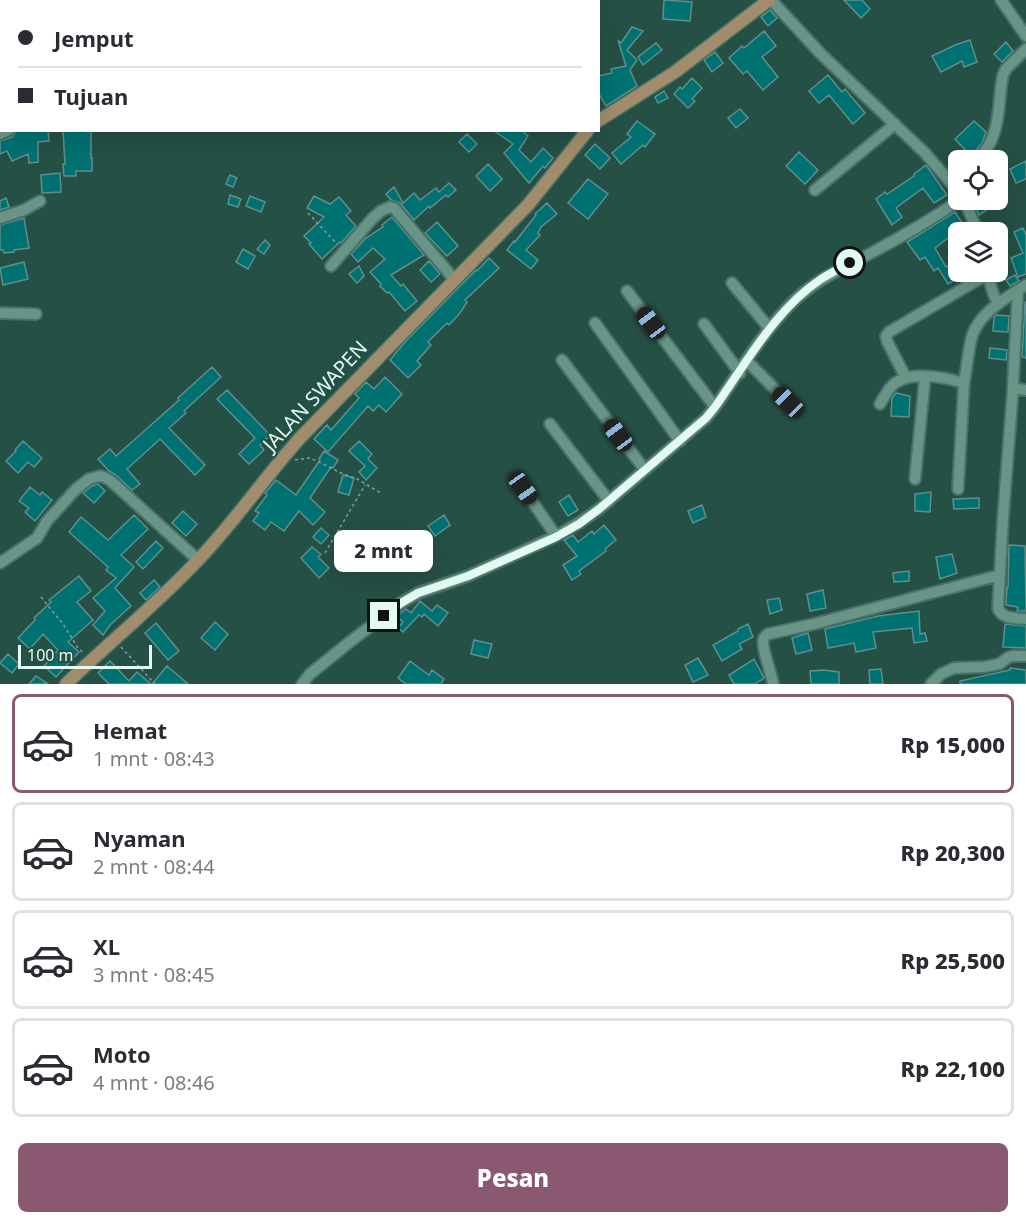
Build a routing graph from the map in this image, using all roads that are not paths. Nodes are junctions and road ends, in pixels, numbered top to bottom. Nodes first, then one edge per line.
1 (770, 0) edge
2 (1001, 0) edge
3 (1026, 36) edge
4 (1026, 49) edge
5 (600, 120) edge
6 (896, 124) junction
7 (586, 132) edge
8 (985, 150) edge
9 (948, 180) edge
10 (815, 190) dead end
11 (40, 201) dead end
12 (948, 204) edge
13 (0, 218) edge
14 (331, 267) dead end
15 (454, 279) junction
16 (972, 282) edge
17 (990, 282) edge
18 (732, 283) dead end
19 (1022, 287) edge
20 (627, 291) dead end
21 (998, 304) junction
22 (0, 313) edge
23 (36, 314) dead end
24 (595, 323) dead end
25 (704, 324) dead end
26 (769, 328) junction
27 (562, 360) dead end
28 (747, 361) junction
29 (740, 372) junction
30 (925, 376) junction
31 (906, 378) junction
32 (964, 383) junction
33 (1013, 388) junction
34 (1026, 390) edge
35 (788, 402) dead end
36 (880, 404) dead end
37 (715, 407) junction
38 (550, 424) dead end
39 (680, 441) junction
40 (645, 470) junction
41 (915, 479) dead end
42 (523, 488) dead end
43 (958, 489) dead end
44 (609, 501) junction
45 (556, 537) junction
46 (198, 560) junction
47 (0, 562) edge
48 (1000, 575) junction
49 (1026, 619) edge
50 (1026, 656) edge
51 (66, 684) edge
52 (302, 684) edge
53 (773, 684) edge
54 (931, 684) edge

1 - 5 main road
1 - 6 street
2 - 3 street
4 - 8 street
6 - 9 street
6 - 10 street
7 - 15 main road, JALAN SWAPEN
11 - 13 street
12 - 26 street
14 - 15 street
15 - 46 main road, JALAN SWAPEN
16 - 31 street
17 - 21 street
18 - 26 street
19 - 21 street
19 - 33 street
20 - 37 street
21 - 32 street
22 - 23 street
24 - 39 street
25 - 29 street
26 - 28 street
27 - 40 street
28 - 29 street
28 - 35 street
29 - 37 street
30 - 31 street
30 - 32 street
30 - 41 street
31 - 36 street
32 - 43 street
33 - 34 street
33 - 48 street
37 - 39 street
38 - 44 street
39 - 40 street
40 - 44 street
42 - 45 street
44 - 45 street
45 - 52 street
46 - 47 street
46 - 51 main road, JALAN SWAPEN
48 - 49 street
48 - 53 street
50 - 54 street

